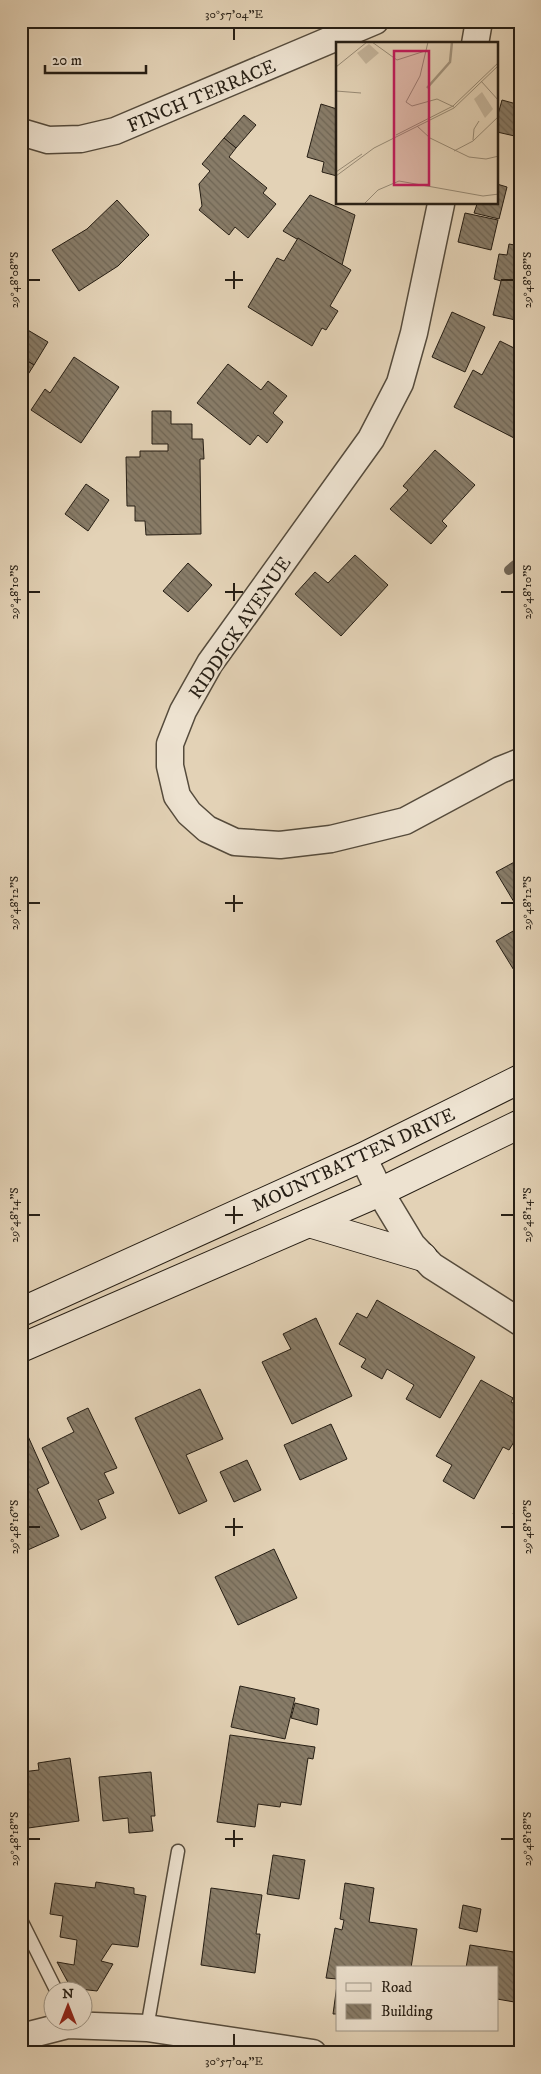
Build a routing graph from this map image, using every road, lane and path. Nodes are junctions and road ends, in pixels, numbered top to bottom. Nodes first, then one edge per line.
1 (375, 21) edge
2 (479, 21) edge
3 (475, 42) edge
4 (21, 132) edge
5 (442, 205) edge
6 (520, 762) edge
7 (520, 1079) edge
8 (520, 1124) edge
9 (363, 1157) junction
10 (380, 1192) junction
11 (309, 1223) junction
12 (423, 1257) junction
13 (21, 1312) edge
14 (520, 1322) edge
15 (21, 1348) edge
16 (178, 1851) dead end
17 (21, 1920) edge
18 (52, 1982) edge
19 (92, 2025) edge
20 (147, 2028) junction
21 (42, 2031) edge
22 (21, 2037) edge
23 (313, 2053) edge

1 - 4 street, FINCH TERRACE
2 - 3 street
5 - 6 street, RIDDICK AVENUE
7 - 9 main road, MOUNTBATTEN DRIVE
8 - 10 main road, MOUNTBATTEN DRIVE
9 - 10 street
9 - 13 main road, MOUNTBATTEN DRIVE
10 - 11 main road, MOUNTBATTEN DRIVE
10 - 12 street
11 - 12 main road
11 - 15 main road, MOUNTBATTEN DRIVE
12 - 14 street
16 - 20 lane
17 - 18 lane
19 - 20 street
20 - 23 street
21 - 22 street

